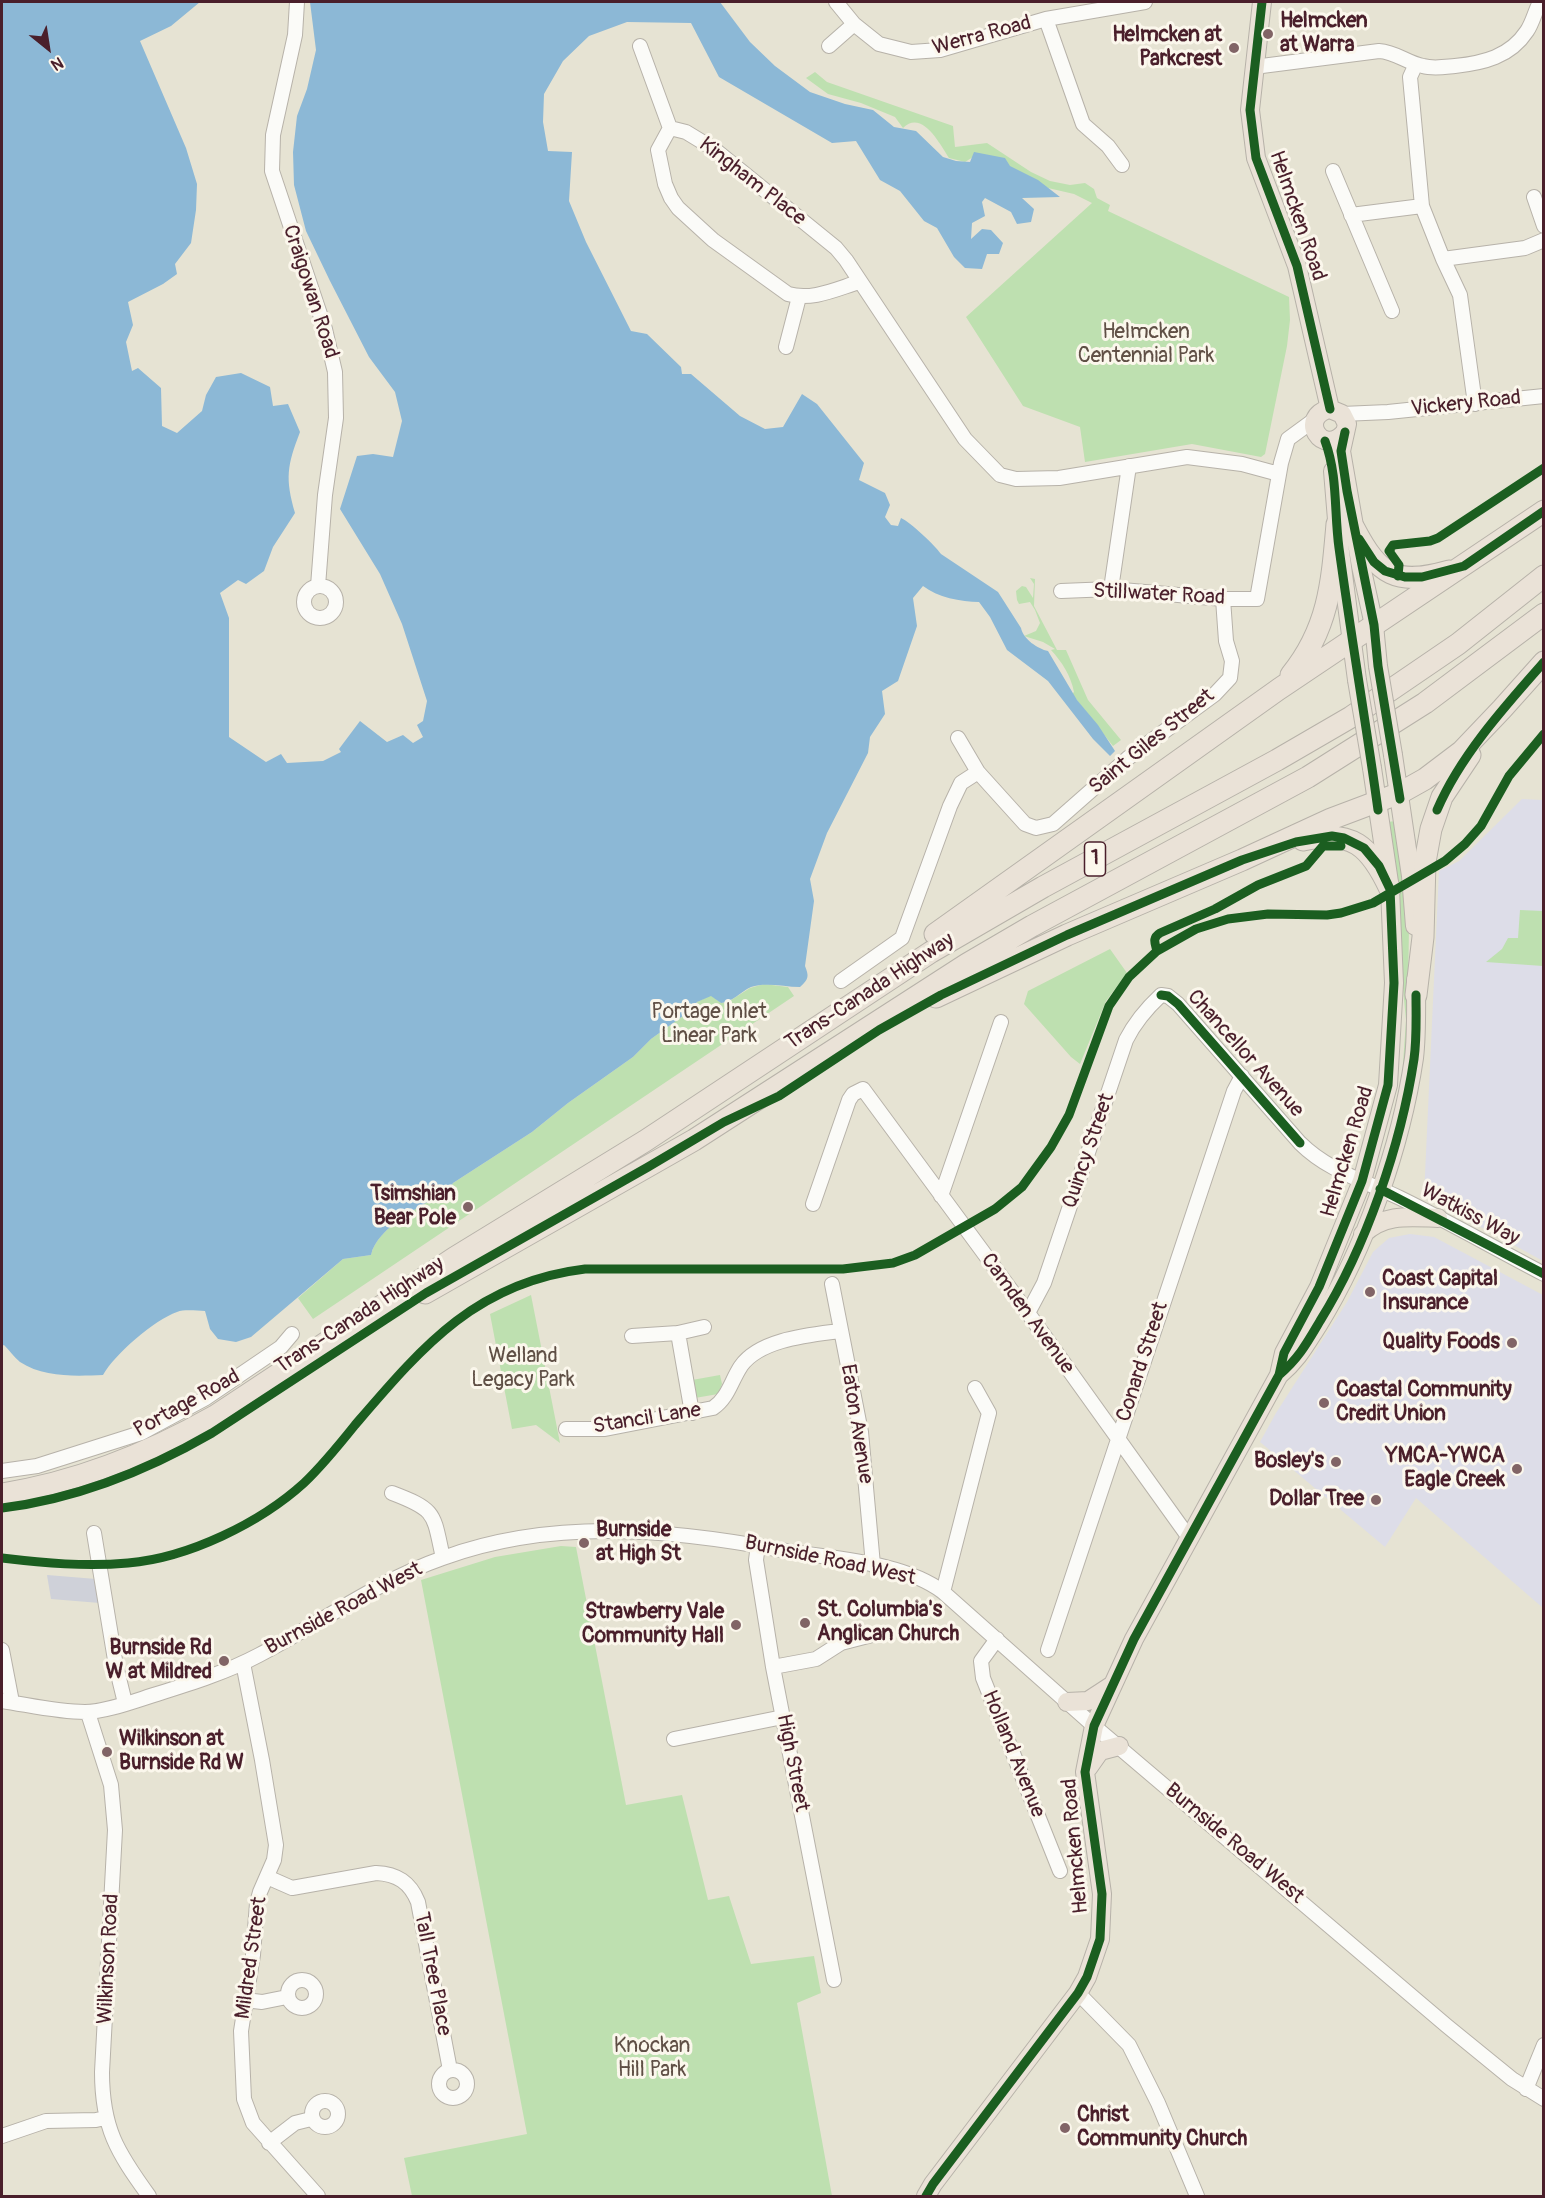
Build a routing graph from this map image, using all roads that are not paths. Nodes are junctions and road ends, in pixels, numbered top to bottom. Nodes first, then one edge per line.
1 (297, 2) edge
2 (1144, 2) edge
3 (1262, 2) edge
4 (1540, 2) edge
5 (842, 4) edge
6 (1046, 19) junction
7 (854, 24) junction
8 (640, 46) dead end
9 (829, 46) dead end
10 (1416, 64) junction
11 (1254, 67) junction
12 (670, 128) junction
13 (1122, 165) dead end
14 (1333, 171) dead end
15 (1534, 197) dead end
16 (1422, 206) junction
17 (1352, 215) junction
18 (1544, 226) edge
19 (1544, 240) edge
20 (1443, 259) junction
21 (859, 282) junction
22 (799, 297) junction
23 (1392, 310) dead end
24 (786, 347) dead end
25 (1544, 396) edge
26 (1475, 404) junction
27 (1330, 422) junction
28 (1129, 466) junction
29 (1279, 474) junction
30 (1544, 512) edge
31 (1346, 526) junction
32 (1464, 566) junction
33 (1544, 576) edge
34 (318, 586) dead end
35 (1111, 589) junction
36 (1061, 591) dead end
37 (1223, 599) junction
38 (1544, 614) edge
39 (1374, 625) junction
40 (1352, 639) junction
41 (1544, 662) edge
42 (1279, 689) junction
43 (1502, 710) junction
44 (958, 738) dead end
45 (978, 772) junction
46 (1400, 793) junction
47 (1377, 800) junction
48 (1242, 860) junction
49 (1390, 889) junction
50 (841, 981) dead end
51 (1161, 995) joint
52 (1416, 995) junction
53 (1000, 1022) dead end
54 (1242, 1076) junction
55 (724, 1122) junction
56 (645, 1142) junction
57 (1362, 1181) junction
58 (1380, 1189) junction
59 (941, 1197) junction
60 (813, 1204) dead end
61 (1438, 1218) junction
62 (1363, 1234) junction
63 (1544, 1274) edge
64 (832, 1284) dead end
65 (1028, 1313) junction
66 (704, 1327) dead end
67 (840, 1331) junction
68 (678, 1333) junction
69 (292, 1334) dead end
70 (632, 1336) dead end
71 (1279, 1375) junction
72 (975, 1388) dead end
73 (692, 1413) junction
74 (566, 1429) dead end
75 (1117, 1440) junction
76 (2, 1471) edge
77 (392, 1493) dead end
78 (2, 1494) edge
79 (2, 1508) edge
80 (94, 1533) dead end
81 (1190, 1539) junction
82 (758, 1545) junction
83 (443, 1558) junction
84 (873, 1565) junction
85 (943, 1592) junction
86 (872, 1635) dead end
87 (997, 1639) junction
88 (2, 1650) edge
89 (1048, 1650) dead end
90 (243, 1663) junction
91 (773, 1667) junction
92 (1112, 1685) junction
93 (7, 1702) edge
94 (1067, 1702) junction
95 (125, 1703) junction
96 (88, 1713) junction
97 (783, 1717) junction
98 (1094, 1726) junction
99 (674, 1739) dead end
100 (1119, 1746) junction
101 (1085, 1772) junction
102 (1060, 1871) dead end
103 (267, 1876) junction
104 (834, 1980) dead end
105 (1078, 1993) junction
106 (287, 1997) dead end
107 (245, 2000) junction
108 (1544, 2045) edge
109 (450, 2070) dead end
110 (1526, 2089) junction
111 (1544, 2098) edge
112 (105, 2118) junction
113 (311, 2119) dead end
114 (2, 2136) edge
115 (269, 2144) junction
116 (149, 2196) edge
117 (318, 2196) edge
118 (926, 2196) edge
119 (1197, 2196) edge

1 - 34 street, Craigowan Road
2 - 6 street, Werra Road
3 - 11 main road, Helmcken Road
4 - 10 street
5 - 7 street, Werra Road
6 - 7 street, Werra Road
6 - 13 street
7 - 9 street
8 - 12 street
10 - 11 street
10 - 16 street
11 - 27 main road, Helmcken Road
12 - 21 street, Kingham Place
12 - 22 street
14 - 17 street
15 - 18 street
16 - 17 street
16 - 20 street
17 - 23 street
19 - 20 street
20 - 26 street
21 - 22 street
21 - 28 street, Kingham Place
22 - 24 street
25 - 26 street, Vickery Road
26 - 27 street, Vickery Road
27 - 29 street
27 - 31 main road, Helmcken Road
28 - 29 street, Kingham Place
28 - 35 street
29 - 37 street, Stillwater Road
30 - 32 highway
31 - 32 highway
31 - 39 main road, Helmcken Road
31 - 40 main road, Helmcken Road
31 - 42 highway
32 - 39 highway
33 - 56 highway, Trans-Canada Highway / 1
35 - 36 street, Stillwater Road
35 - 37 street, Stillwater Road
37 - 45 street, Saint Giles Street
38 - 55 highway, Trans-Canada Highway / 1
39 - 40 highway
39 - 46 main road, Helmcken Road, bridge
40 - 42 highway
40 - 47 main road, Helmcken Road, bridge
41 - 43 highway
42 - 56 highway
43 - 46 highway
43 - 52 highway
44 - 45 street
45 - 50 street
46 - 47 highway
46 - 52 main road, Helmcken Road
47 - 48 highway
47 - 49 main road, Helmcken Road
48 - 49 highway
48 - 55 highway
49 - 57 main road, Helmcken Road
51 - 54 street, Chancellor Avenue
51 - 65 street, Quincy Street
52 - 58 main road, Helmcken Road
53 - 59 street
54 - 57 street, Chancellor Avenue
54 - 75 street, Conard Street
55 - 79 highway, Trans-Canada Highway / 1
56 - 78 highway, Trans-Canada Highway / 1
57 - 58 street, Watkiss Way
57 - 71 main road, Helmcken Road
58 - 61 street, Watkiss Way
58 - 62 main road, Helmcken Road
59 - 60 street, Camden Avenue
59 - 65 street, Camden Avenue
61 - 62 main road
61 - 63 street, Watkiss Way
62 - 71 main road, Helmcken Road
64 - 67 street, Eaton Avenue
65 - 75 street, Camden Avenue
66 - 68 street
67 - 73 street, Stancil Lane
67 - 84 street, Eaton Avenue
68 - 70 street
68 - 73 street
69 - 76 street, Portage Road
71 - 81 main road, Helmcken Road
72 - 85 street
73 - 74 street, Stancil Lane
75 - 81 street, Camden Avenue
75 - 89 street, Conard Street
77 - 83 street
80 - 95 street
81 - 92 main road, Helmcken Road
82 - 83 street, Burnside Road West
82 - 84 street, Burnside Road West
82 - 91 street, High Street
83 - 90 street, Burnside Road West
84 - 85 street, Burnside Road West
85 - 87 street, Burnside Road West
86 - 91 street
87 - 94 street, Burnside Road West
87 - 102 street, Holland Avenue
88 - 93 street
90 - 95 street, Burnside Road West
90 - 103 street, Mildred Street
91 - 97 street, High Street
92 - 94 main road
92 - 98 main road, Helmcken Road
93 - 96 street, Burnside Road West
94 - 98 street, Burnside Road West
95 - 96 street, Burnside Road West
96 - 112 street, Wilkinson Road
97 - 99 street
97 - 104 street, High Street
98 - 100 street, Burnside Road West
98 - 101 main road, Helmcken Road
100 - 101 main road
100 - 110 street, Burnside Road West
101 - 105 main road, Helmcken Road
103 - 107 street, Mildred Street
103 - 109 street, Tall Tree Place
105 - 118 main road, Helmcken Road
105 - 119 street
106 - 107 street
107 - 115 street, Mildred Street
108 - 110 street
110 - 111 street, Burnside Road West
112 - 114 street
112 - 116 street, Wilkinson Road
113 - 115 street
115 - 117 street, Mildred Street

